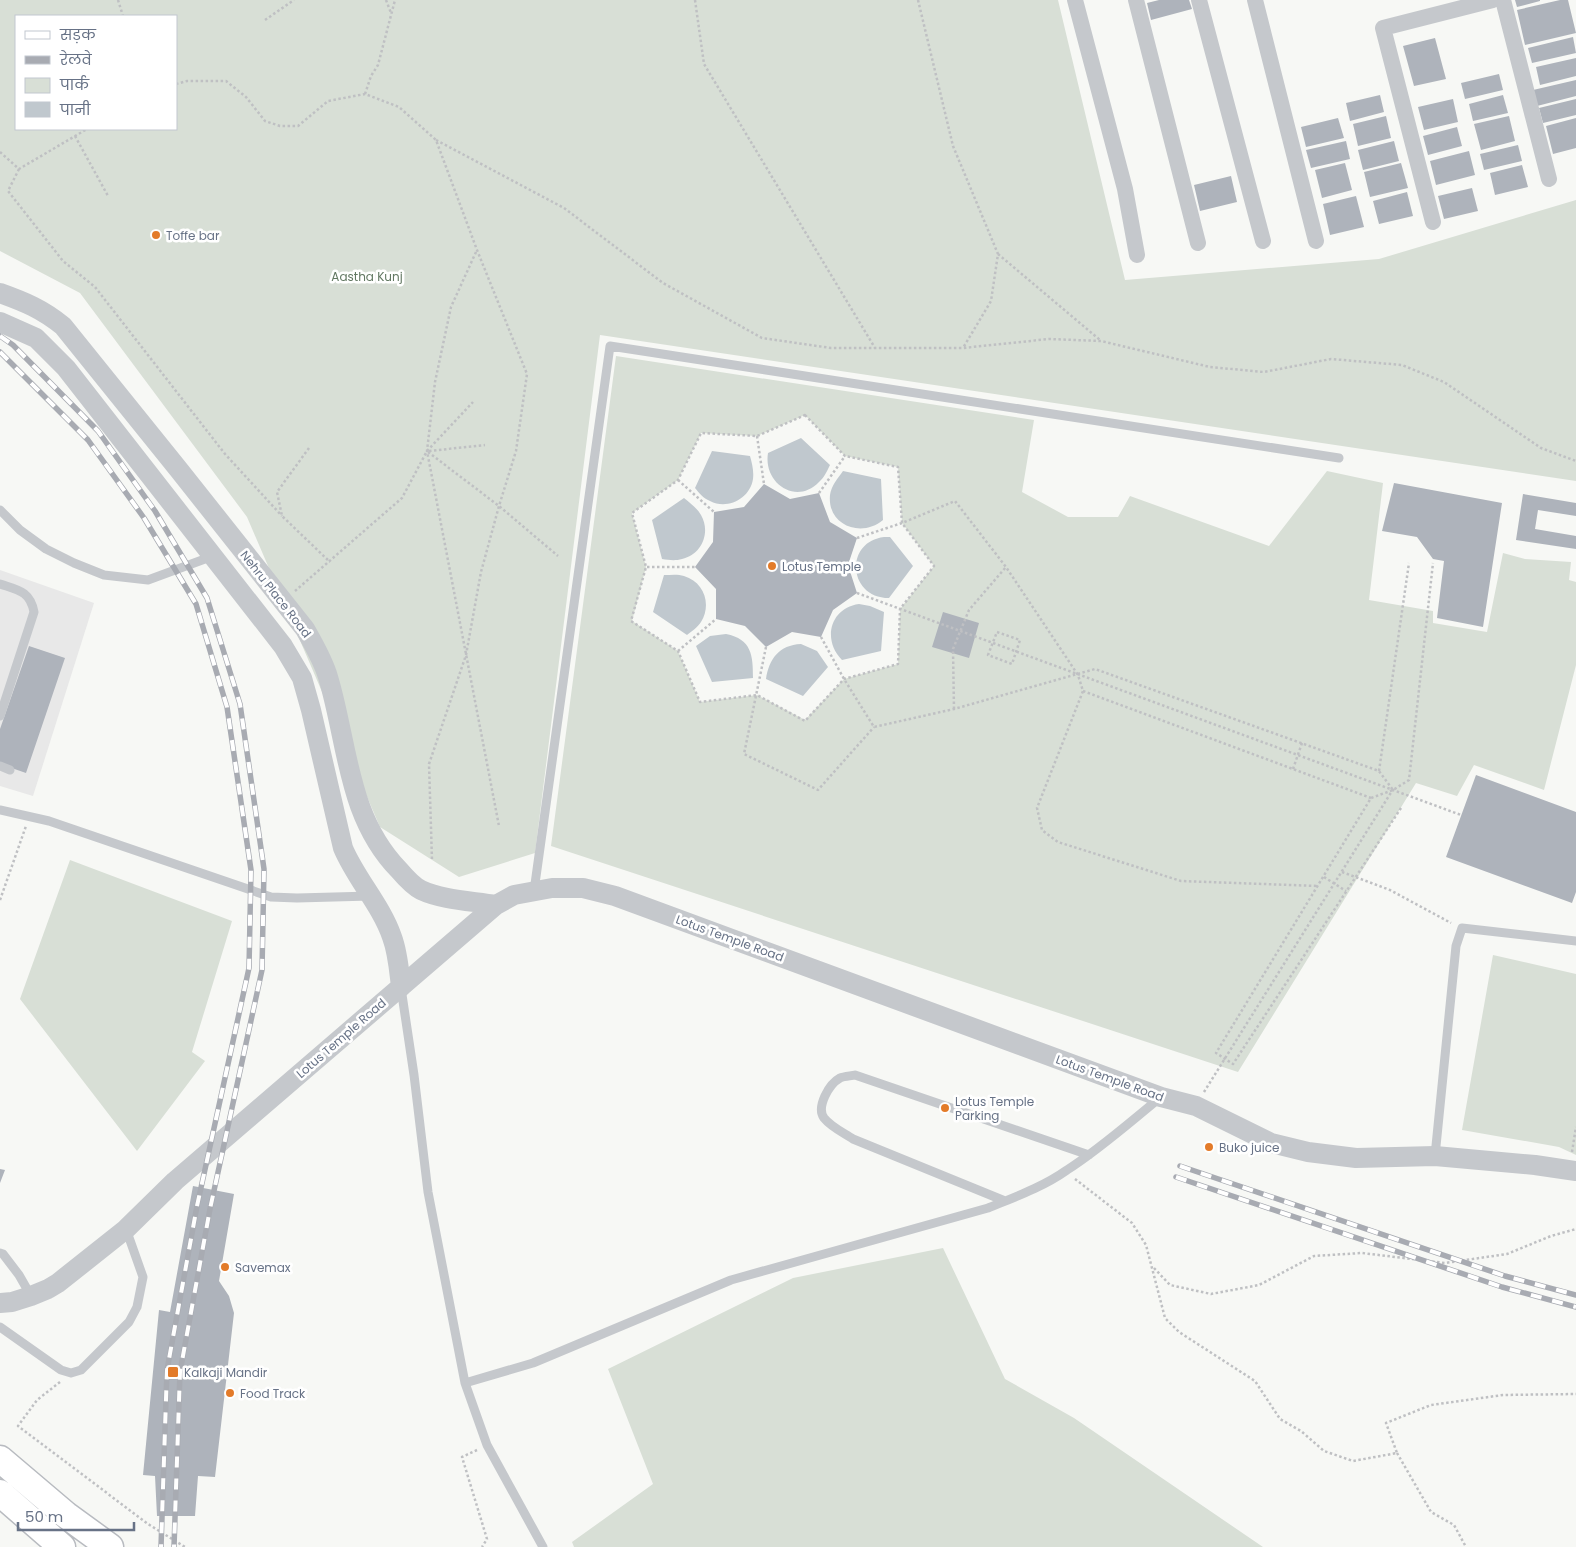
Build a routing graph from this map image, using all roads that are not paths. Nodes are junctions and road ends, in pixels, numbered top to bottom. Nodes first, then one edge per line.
1 (1075, 0) edge
2 (1136, 0) edge
3 (1199, 0) edge
4 (1255, 0) edge
5 (1492, 0) edge
6 (1503, 0) edge
7 (1549, 179) dead end
8 (1433, 222) dead end
9 (1264, 241) dead end
10 (1316, 241) dead end
11 (1198, 243) dead end
12 (1137, 255) dead end
13 (0, 292) edge
14 (0, 322) edge
15 (1340, 458) dead end
16 (0, 510) edge
17 (213, 556) junction
18 (0, 584) edge
19 (0, 716) edge
20 (0, 766) edge
21 (10, 770) dead end
22 (0, 810) edge
23 (534, 891) junction
24 (371, 896) junction
25 (496, 904) junction
26 (1576, 941) edge
27 (401, 987) junction
28 (1161, 1097) junction
29 (1089, 1156) junction
30 (1435, 1156) junction
31 (1572, 1170) edge
32 (1006, 1201) junction
33 (126, 1229) junction
34 (0, 1252) edge
35 (31, 1296) junction
36 (0, 1303) edge
37 (0, 1327) edge
38 (465, 1383) junction
39 (0, 1459) edge
40 (0, 1493) edge
41 (62, 1547) edge
42 (110, 1547) edge
43 (544, 1547) edge

1 - 12 street
2 - 11 street
3 - 9 street
4 - 10 street
5 - 8 street
6 - 7 street
13 - 25 street, Nehru Place Road
14 - 17 street
15 - 23 lane
16 - 17 lane
17 - 24 street
18 - 19 lane
20 - 21 lane
22 - 24 lane
23 - 25 street, Lotus Temple Road
23 - 28 street, Lotus Temple Road
24 - 27 street
25 - 27 street, Lotus Temple Road
26 - 30 lane
27 - 33 street, Lotus Temple Road
27 - 38 lane
28 - 29 lane
28 - 30 street, Lotus Temple Road
29 - 32 lane
29 - 32 lane
30 - 31 street, Lotus Temple Road
32 - 38 lane
33 - 35 street, Lotus Temple Road
33 - 37 lane
34 - 35 lane
35 - 36 street, Lotus Temple Road
38 - 43 lane
39 - 42 main road
40 - 41 main road

